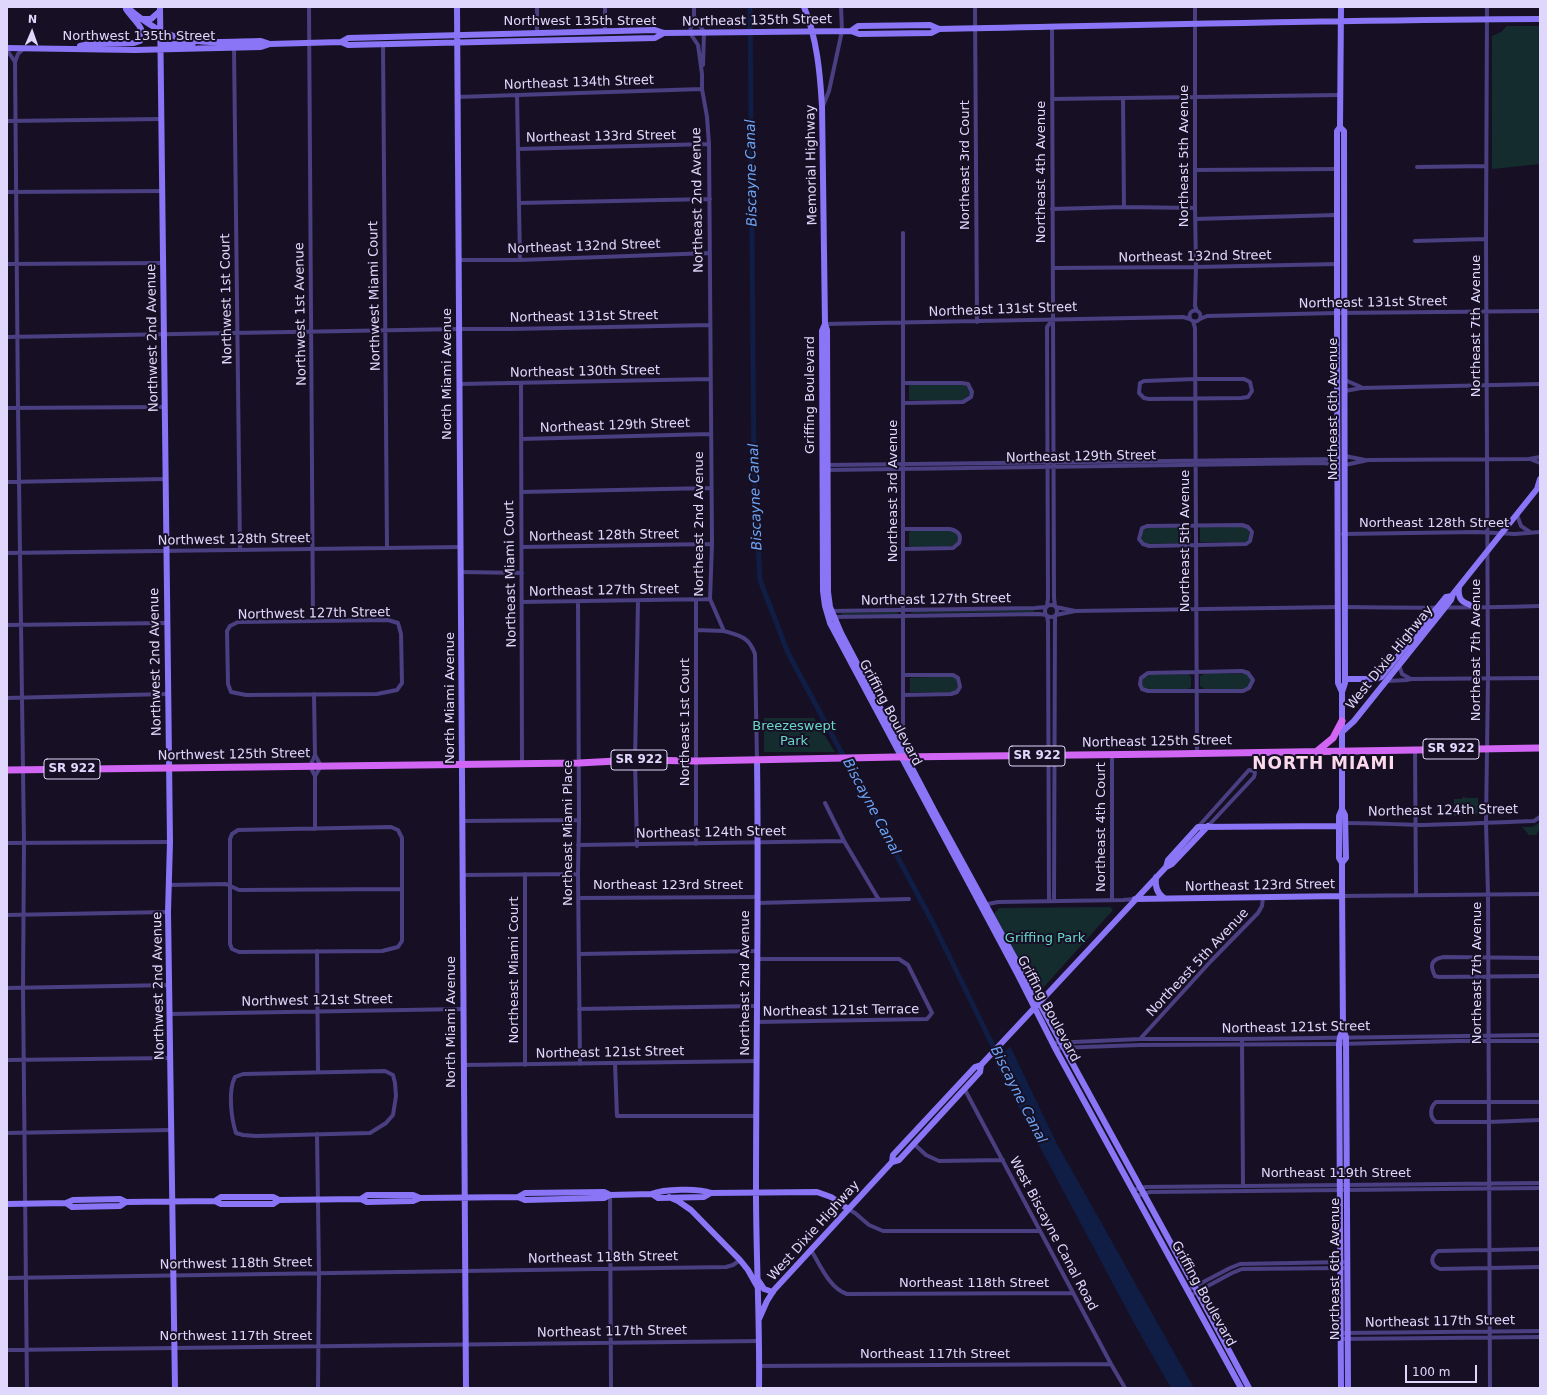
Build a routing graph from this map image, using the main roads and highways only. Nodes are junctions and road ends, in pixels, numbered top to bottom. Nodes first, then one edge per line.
1 (126, 7) edge
2 (457, 7) edge
3 (804, 7) edge
4 (1341, 7) edge
5 (160, 9) edge
6 (140, 19) junction
7 (1540, 19) edge
8 (1341, 20) junction
9 (160, 32) junction
10 (812, 32) junction
11 (664, 33) junction
12 (457, 35) junction
13 (413, 36) junction
14 (200, 42) junction
15 (342, 42) junction
16 (458, 43) junction
17 (270, 44) junction
18 (383, 44) junction
19 (73, 48) junction
20 (161, 48) junction
21 (7, 49) edge
22 (1340, 127) junction
23 (1337, 168) junction
24 (1344, 181) junction
25 (824, 324) joint
26 (1338, 442) junction
27 (1338, 459) junction
28 (1345, 465) junction
29 (1345, 478) junction
30 (1540, 479) edge
31 (1539, 488) edge
32 (1459, 587) junction
33 (1338, 593) junction
34 (1452, 596) junction
35 (1345, 607) junction
36 (1476, 607) road end
37 (830, 614) junction
38 (1345, 679) junction
39 (1342, 692) junction
40 (1342, 721) junction
41 (1342, 732) junction
42 (1540, 748) edge
43 (1342, 751) junction
44 (1316, 752) junction
45 (904, 757) junction
46 (757, 760) junction
47 (462, 764) junction
48 (168, 768) junction
49 (7, 770) edge
50 (1342, 809) junction
51 (1208, 826) junction
52 (1339, 826) junction
53 (1342, 862) junction
54 (1166, 867) junction
55 (1156, 877) junction
56 (1342, 896) junction
57 (1164, 898) junction
58 (1136, 899) junction
59 (1037, 1005) junction
60 (981, 1065) junction
61 (892, 1162) junction
62 (1138, 1192) junction
63 (756, 1193) junction
64 (652, 1194) junction
65 (711, 1194) junction
66 (669, 1197) junction
67 (464, 1198) junction
68 (173, 1202) junction
69 (7, 1204) edge
70 (848, 1209) junction
71 (758, 1277) junction
72 (758, 1286) junction
73 (773, 1292) junction
74 (759, 1319) junction
75 (1344, 1336) junction
76 (175, 1388) edge
77 (466, 1388) edge
78 (759, 1388) edge
79 (1241, 1388) edge
80 (1248, 1388) edge
81 (1341, 1388) edge
82 (1348, 1388) edge

1 - 6 main road, Northwest 135th Street
1 - 19 main road
2 - 12 main road, North Miami Avenue
3 - 10 main road, Memorial Highway
4 - 8 main road, Northeast 6th Avenue
5 - 6 main road
5 - 9 main road, Northwest 2nd Avenue
6 - 9 main road, Northwest 135th Street
7 - 8 main road, Northeast 135th Street
8 - 10 main road, Northeast 135th Street
8 - 22 main road, Northeast 6th Avenue
9 - 14 main road, Northwest 135th Street
9 - 20 main road, Northwest 2nd Avenue
10 - 11 main road, Northeast 135th Street
10 - 25 main road, Memorial Highway
11 - 12 main road, Northwest 135th Street
11 - 16 main road, Northwest 135th Street
12 - 13 main road, Northwest 135th Street
12 - 16 main road, North Miami Avenue
13 - 15 main road, Northwest 135th Street
13 - 18 main road
14 - 17 main road, Northwest 135th Street
14 - 20 main road
15 - 17 main road, Northwest 135th Street
15 - 18 main road, Northwest 135th Street
16 - 18 main road, Northwest 135th Street
16 - 47 main road, North Miami Avenue
17 - 20 main road, Northwest 135th Street
19 - 20 main road, Northwest 135th Street
19 - 21 main road, Northwest 135th Street
20 - 48 main road, Northwest 2nd Avenue
22 - 23 main road, Northeast 6th Avenue
22 - 24 main road, Northeast 6th Avenue
23 - 24 main road
23 - 26 main road, Northeast 6th Avenue
24 - 28 main road, Northeast 6th Avenue
25 - 37 main road, Griffing Boulevard
26 - 27 main road, Northeast 6th Avenue
26 - 28 main road
27 - 29 main road
27 - 33 main road, Northeast 6th Avenue
28 - 29 main road, Northeast 6th Avenue
29 - 35 main road, Northeast 6th Avenue
30 - 31 main road, West Dixie Highway
31 - 32 main road, West Dixie Highway
32 - 34 main road, West Dixie Highway
32 - 36 main road
33 - 35 main road
33 - 39 main road, Northeast 6th Avenue
34 - 38 main road, West Dixie Highway
34 - 41 main road, West Dixie Highway
35 - 38 main road, Northeast 6th Avenue
37 - 45 main road, Griffing Boulevard
37 - 45 main road, Griffing Boulevard
38 - 39 main road, Northeast 6th Avenue
39 - 40 main road, Northeast 6th Avenue
40 - 41 main road, Northeast 6th Avenue
40 - 44 main road
41 - 43 main road, Northeast 6th Avenue
42 - 43 main road, Northeast 125th Street / SR 922
43 - 44 main road, Northeast 125th Street / SR 922
43 - 50 main road, Northeast 6th Avenue
44 - 45 main road, Northeast 125th Street / SR 922
45 - 46 main road, Northeast 125th Street / SR 922
45 - 59 main road, Griffing Boulevard
46 - 47 main road, Northeast 125th Street / SR 922
46 - 63 main road, Northeast 2nd Avenue
47 - 48 main road, Northwest 125th Street / SR 922
47 - 67 main road, North Miami Avenue
48 - 49 main road, Northwest 125th Street / SR 922
48 - 68 main road, Northwest 2nd Avenue
50 - 52 main road, Northeast 6th Avenue
50 - 53 main road, Northeast 6th Avenue
51 - 52 main road
51 - 54 main road, West Dixie Highway
51 - 54 main road, West Dixie Highway
52 - 53 main road, Northeast 6th Avenue
53 - 56 main road, Northeast 6th Avenue
54 - 55 main road, West Dixie Highway
55 - 57 main road
55 - 58 main road, West Dixie Highway
56 - 57 main road, Northeast 123rd Street
56 - 75 main road, Northeast 6th Avenue
57 - 58 main road, Northeast 123rd Street
58 - 59 main road, West Dixie Highway
59 - 60 main road, West Dixie Highway
59 - 62 main road, Griffing Boulevard
59 - 62 main road, Griffing Boulevard
60 - 61 main road, West Dixie Highway
60 - 61 main road, West Dixie Highway
61 - 70 main road, West Dixie Highway
62 - 79 main road, Griffing Boulevard
62 - 80 main road, Griffing Boulevard
63 - 65 main road
63 - 70 main road
63 - 71 main road, Northeast 2nd Avenue
64 - 65 main road
64 - 66 main road
64 - 67 main road
65 - 66 main road
66 - 72 main road
67 - 68 main road
67 - 77 main road, North Miami Avenue
68 - 69 main road
68 - 76 main road, Northwest 2nd Avenue
70 - 73 main road, West Dixie Highway
71 - 72 main road, Northeast 2nd Avenue
71 - 73 main road
72 - 74 main road, Northeast 2nd Avenue
73 - 74 main road, West Dixie Highway
74 - 78 main road, Northeast 2nd Avenue
75 - 81 main road, Northeast 6th Avenue
75 - 82 main road, Northeast 6th Avenue

